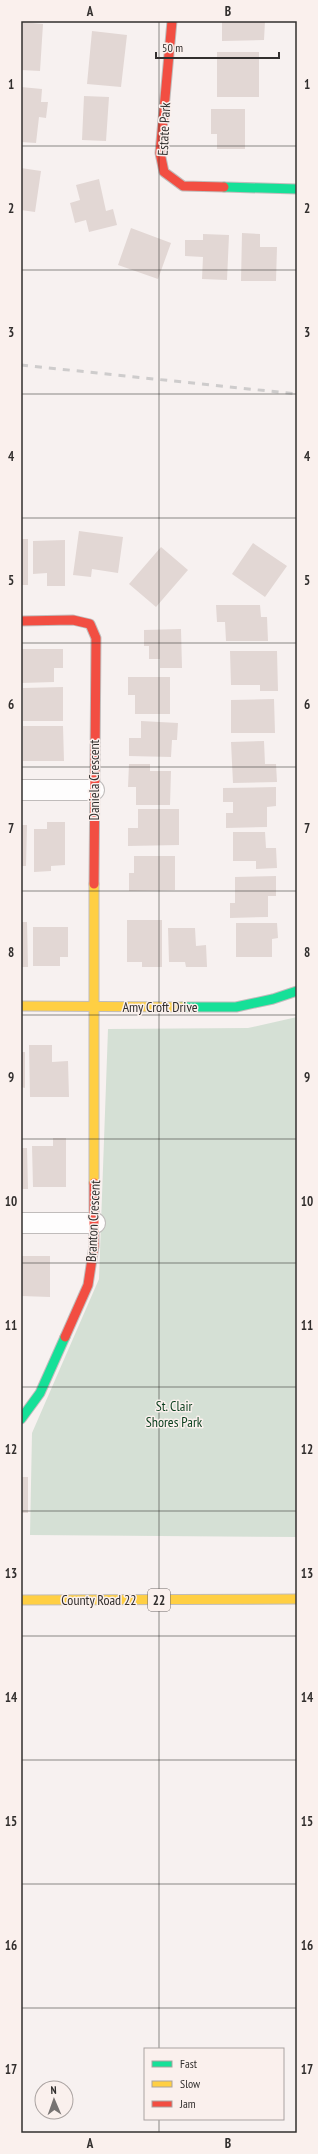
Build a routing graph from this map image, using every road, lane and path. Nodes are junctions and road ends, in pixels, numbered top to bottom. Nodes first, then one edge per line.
1 (172, 21) edge
2 (297, 189) edge
3 (21, 621) edge
4 (21, 790) edge
5 (94, 790) junction
6 (297, 991) edge
7 (21, 1006) edge
8 (95, 1006) junction
9 (21, 1223) edge
10 (95, 1223) junction
11 (21, 1419) edge
12 (21, 1600) edge
13 (297, 1600) edge

1 - 2 street, Estate Park
3 - 5 street, Daniela Crescent
4 - 5 street
5 - 8 street, Daniela Crescent
6 - 8 street, Amy Croft Drive
7 - 8 street, Amy Croft Drive
8 - 10 street, Branton Crescent
9 - 10 street
10 - 11 street, Branton Crescent
12 - 13 street, County Road 22 / 22

